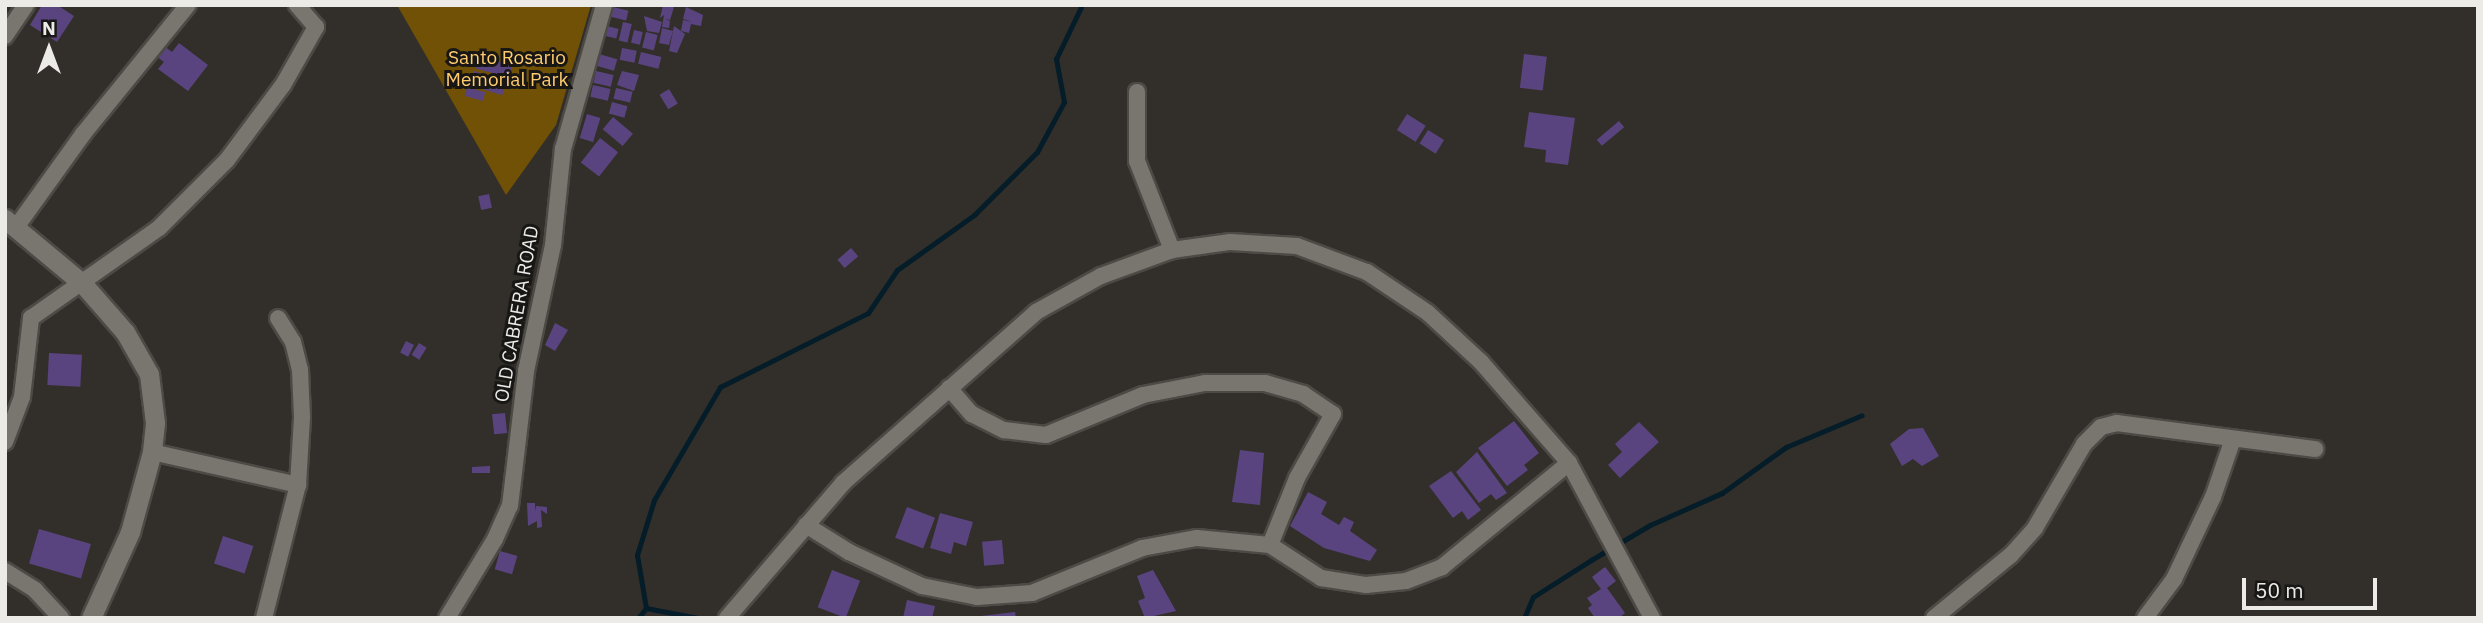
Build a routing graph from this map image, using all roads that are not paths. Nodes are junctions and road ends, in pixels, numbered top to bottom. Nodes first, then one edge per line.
1 (26, 5) edge
2 (188, 5) edge
3 (298, 5) edge
4 (604, 5) edge
5 (5, 36) edge
6 (1137, 92) dead end
7 (11, 223) edge
8 (1172, 250) junction
9 (83, 284) junction
10 (278, 318) dead end
11 (949, 388) junction
12 (2233, 439) junction
13 (5, 442) edge
14 (2315, 449) dead end
15 (152, 452) junction
16 (1569, 463) junction
17 (298, 485) junction
18 (806, 525) junction
19 (1270, 545) junction
20 (5, 571) edge
21 (61, 618) edge
22 (91, 618) edge
23 (264, 618) edge
24 (447, 618) edge
25 (727, 618) edge
26 (1652, 618) edge
27 (1934, 618) edge
28 (2145, 618) edge

1 - 5 street
2 - 7 street
3 - 9 street
4 - 24 street, OLD CABRERA ROAD
6 - 8 street
7 - 9 street
8 - 11 street
8 - 16 street
9 - 13 street
9 - 15 street
10 - 17 street
11 - 18 street
11 - 19 street
12 - 14 street
12 - 27 street
12 - 28 street
15 - 17 street
15 - 22 street
16 - 19 street
16 - 26 street
17 - 23 street
18 - 19 street
18 - 25 street
20 - 21 street

